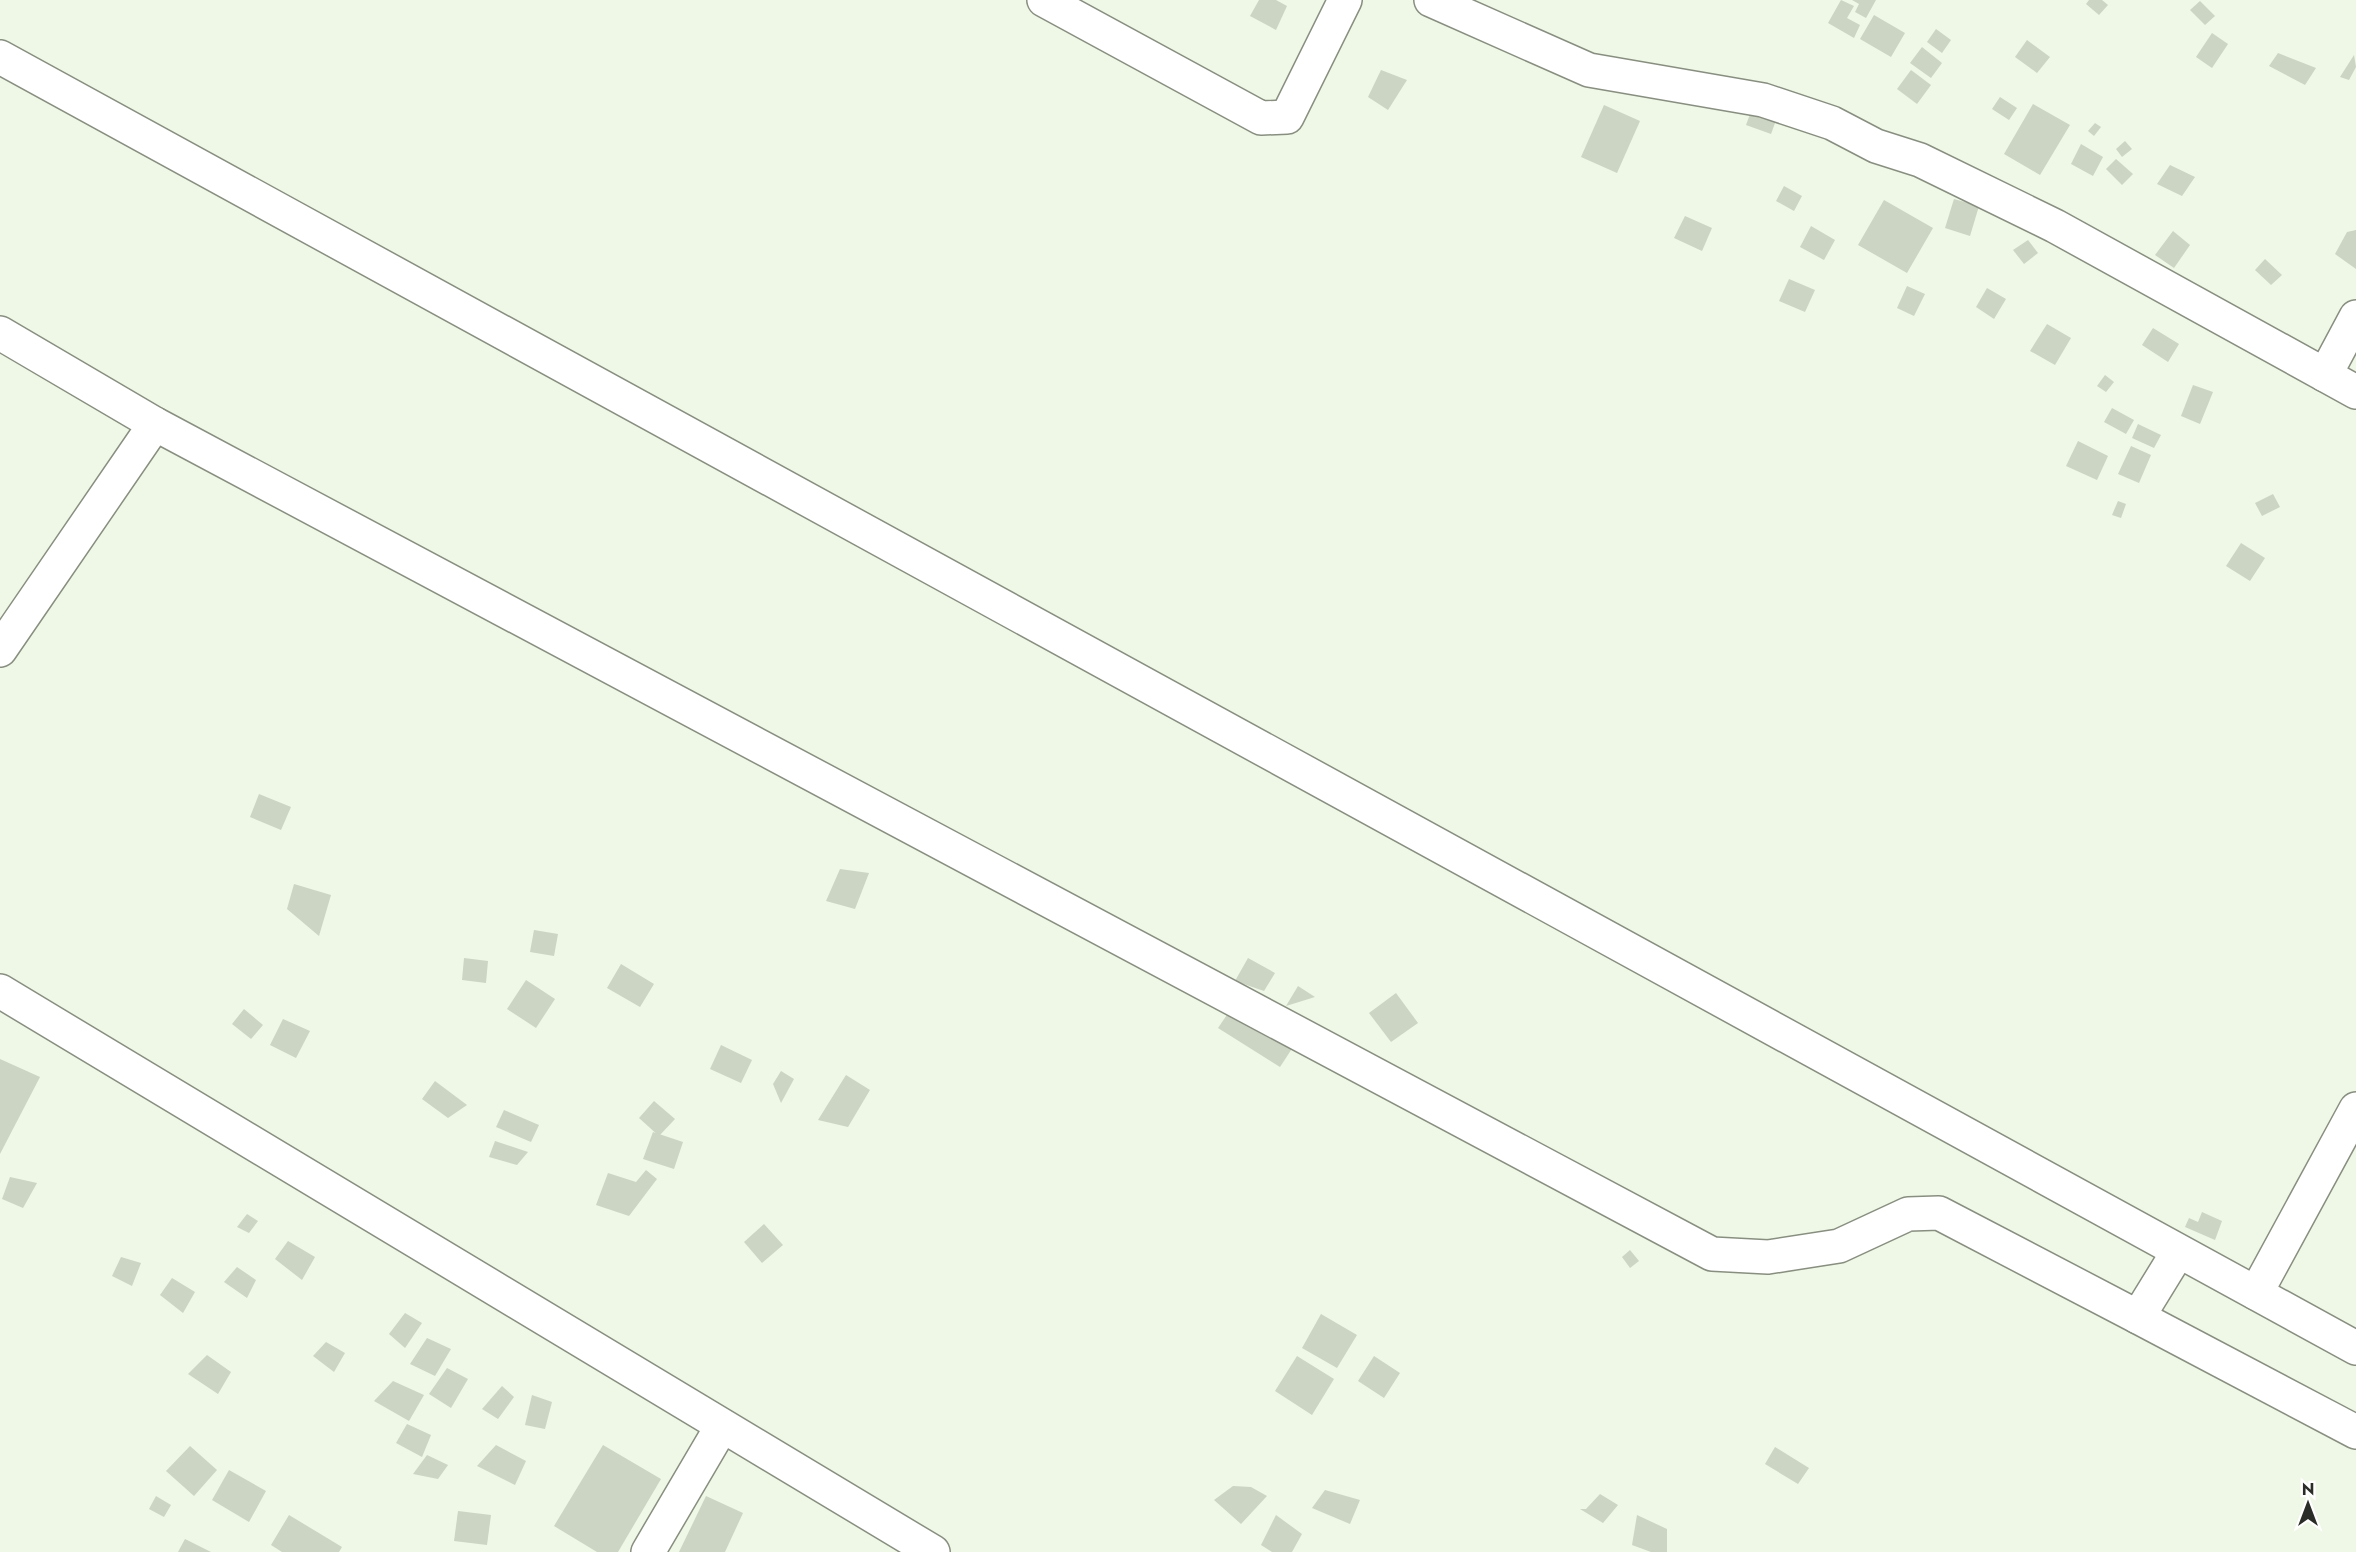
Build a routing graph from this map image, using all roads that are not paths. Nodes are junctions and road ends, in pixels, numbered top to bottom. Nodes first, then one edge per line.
1 (1044, 0) edge
2 (1344, 0) edge
3 (1431, 0) edge
4 (0, 57) edge
5 (2356, 317) edge
6 (0, 333) edge
7 (2325, 375) junction
8 (2356, 392) edge
9 (155, 424) junction
10 (0, 650) edge
11 (0, 992) edge
12 (2356, 1109) edge
13 (2178, 1252) junction
14 (2256, 1293) junction
15 (2138, 1317) junction
16 (2356, 1348) edge
17 (722, 1425) junction
18 (2356, 1432) edge
19 (648, 1552) edge
20 (933, 1552) edge

1 - 2 street
3 - 7 street
4 - 13 street
5 - 7 street
6 - 9 street
7 - 8 street
9 - 10 street
9 - 15 street
11 - 17 street
12 - 14 street
13 - 14 street
13 - 15 street
14 - 16 street
15 - 18 street
17 - 19 street
17 - 20 street

